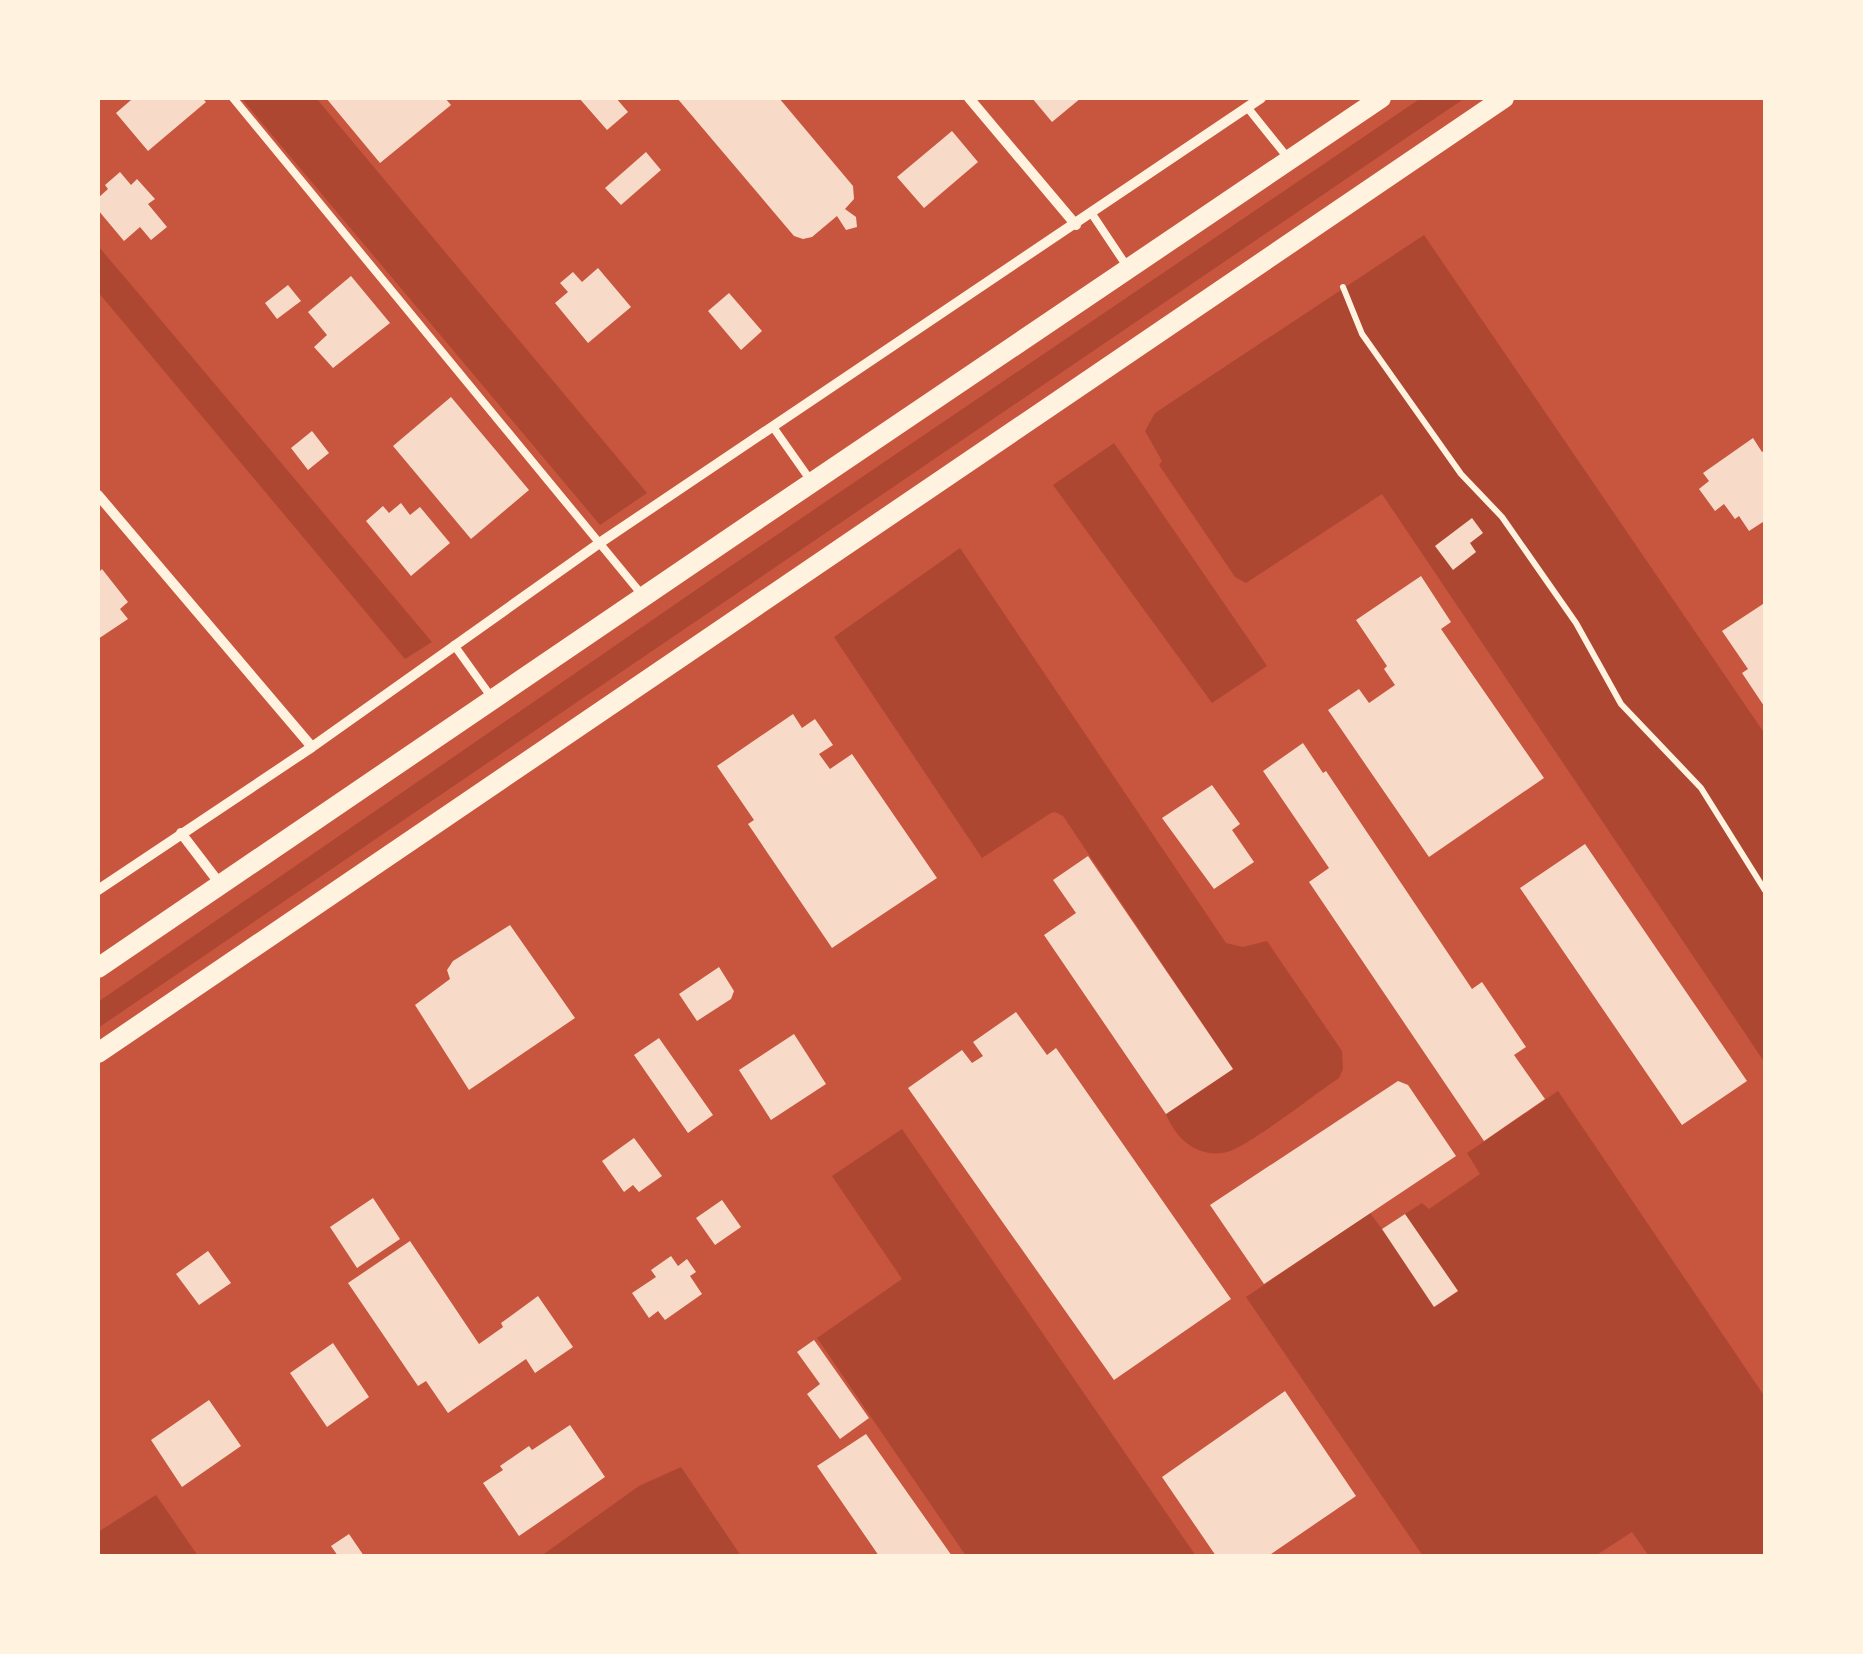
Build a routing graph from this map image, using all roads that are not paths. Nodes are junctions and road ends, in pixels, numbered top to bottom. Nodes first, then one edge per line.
1 (233, 98) edge
2 (969, 98) edge
3 (1261, 98) edge
4 (1381, 98) edge
5 (1504, 98) edge
6 (1248, 107) junction
7 (1289, 159) junction
8 (1092, 214) junction
9 (1076, 225) junction
10 (1128, 268) junction
11 (773, 427) junction
12 (813, 484) junction
13 (98, 495) edge
14 (601, 542) junction
15 (644, 597) junction
16 (454, 645) junction
17 (493, 700) junction
18 (312, 747) junction
19 (181, 833) junction
20 (220, 885) junction
21 (98, 890) edge
22 (98, 968) edge
23 (98, 1053) edge

1 - 14 lane
2 - 9 street
3 - 6 street
4 - 7 main road
5 - 23 main road
6 - 7 lane
6 - 8 street
7 - 10 main road
8 - 9 street
8 - 10 lane
9 - 11 street
10 - 12 main road
11 - 12 lane
11 - 14 street
12 - 15 main road
13 - 18 street
14 - 15 lane
14 - 16 street
15 - 17 main road
16 - 17 lane
16 - 18 street
17 - 20 main road
18 - 19 street
19 - 20 street
19 - 21 street
20 - 22 main road

